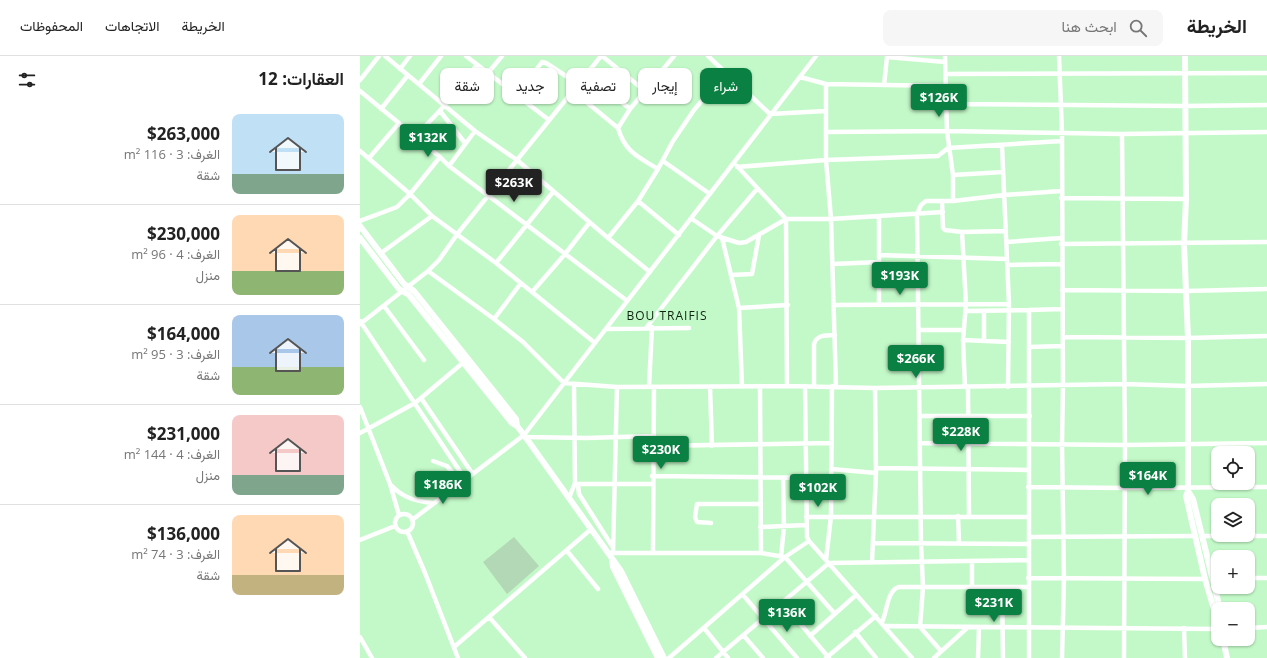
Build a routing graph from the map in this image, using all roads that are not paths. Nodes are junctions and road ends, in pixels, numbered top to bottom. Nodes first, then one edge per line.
1 (379, 56) edge
2 (384, 56) edge
3 (410, 56) edge
4 (441, 56) edge
5 (466, 56) edge
6 (502, 56) edge
7 (602, 56) edge
8 (674, 56) edge
9 (708, 56) edge
10 (816, 56) edge
11 (885, 56) edge
12 (945, 56) edge
13 (1059, 56) edge
14 (1185, 56) edge
15 (945, 62) junction
16 (477, 65) junction
17 (481, 68) edge
18 (492, 68) edge
19 (537, 68) edge
20 (554, 68) edge
21 (592, 68) edge
22 (664, 68) edge
23 (720, 68) edge
24 (400, 69) junction
25 (1184, 73) junction
26 (1267, 73) edge
27 (946, 74) junction
28 (1060, 74) junction
29 (408, 75) junction
30 (800, 77) junction
31 (494, 78) edge
32 (360, 80) edge
33 (419, 84) junction
34 (502, 84) edge
35 (826, 84) junction
36 (638, 85) edge
37 (884, 85) junction
38 (946, 86) junction
39 (360, 91) edge
40 (752, 98) edge
41 (566, 99) edge
42 (638, 99) edge
43 (700, 103) edge
44 (529, 104) edge
45 (589, 104) edge
46 (624, 104) edge
47 (946, 104) junction
48 (445, 105) junction
49 (1061, 105) junction
50 (1267, 105) edge
51 (1184, 106) junction
52 (381, 109) junction
53 (630, 109) junction
54 (440, 111) junction
55 (825, 111) junction
56 (770, 114) junction
57 (549, 120) junction
58 (399, 123) junction
59 (618, 128) junction
60 (475, 131) junction
61 (947, 131) junction
62 (826, 132) junction
63 (1267, 132) edge
64 (1062, 133) junction
65 (1185, 133) junction
66 (1122, 134) junction
67 (416, 136) junction
68 (1062, 141) junction
69 (465, 143) junction
70 (1002, 146) junction
71 (948, 148) junction
72 (360, 151) edge
73 (440, 157) junction
74 (369, 158) junction
75 (517, 160) junction
76 (826, 160) junction
77 (663, 161) junction
78 (736, 165) junction
79 (449, 166) junction
80 (658, 169) junction
81 (1003, 172) junction
82 (952, 175) junction
83 (757, 189) junction
84 (1061, 191) junction
85 (553, 192) junction
86 (410, 194) junction
87 (710, 194) junction
88 (489, 195) junction
89 (1004, 195) junction
90 (1061, 198) junction
91 (1122, 199) junction
92 (1186, 199) junction
93 (638, 201) junction
94 (942, 201) junction
95 (953, 201) junction
96 (943, 212) junction
97 (917, 214) junction
98 (432, 216) junction
99 (879, 216) junction
100 (692, 219) junction
101 (786, 219) junction
102 (831, 219) junction
103 (360, 221) edge
104 (589, 223) junction
105 (528, 224) junction
106 (360, 226) edge
107 (1006, 231) junction
108 (962, 232) junction
109 (458, 234) junction
110 (759, 234) junction
111 (678, 235) junction
112 (720, 237) junction
113 (360, 238) edge
114 (608, 238) junction
115 (1061, 238) junction
116 (1007, 242) junction
117 (1267, 242) edge
118 (1062, 244) junction
119 (1184, 244) junction
120 (1123, 245) junction
121 (381, 253) junction
122 (565, 254) junction
123 (879, 255) junction
124 (918, 257) junction
125 (963, 258) junction
126 (1007, 259) junction
127 (879, 262) junction
128 (496, 263) junction
129 (833, 264) junction
130 (1061, 264) junction
131 (1008, 265) junction
132 (428, 271) junction
133 (650, 272) junction
134 (731, 275) junction
135 (521, 283) junction
136 (408, 287) junction
137 (1267, 289) edge
138 (1062, 290) junction
139 (1124, 290) junction
140 (403, 291) junction
141 (1187, 291) junction
142 (532, 292) junction
143 (626, 300) junction
144 (879, 304) junction
145 (919, 304) junction
146 (966, 304) junction
147 (1009, 304) junction
148 (788, 305) junction
149 (835, 305) junction
150 (384, 306) junction
151 (740, 308) junction
152 (1063, 309) junction
153 (1029, 310) junction
154 (965, 311) junction
155 (984, 311) junction
156 (1009, 311) junction
157 (494, 319) junction
158 (360, 323) edge
159 (652, 327) junction
160 (646, 328) junction
161 (689, 328) dead end
162 (606, 329) junction
163 (920, 330) junction
164 (963, 330) junction
165 (835, 335) junction
166 (1123, 336) junction
167 (1267, 336) edge
168 (1063, 337) junction
169 (1188, 338) junction
170 (963, 340) junction
171 (984, 341) junction
172 (1009, 342) junction
173 (595, 343) junction
174 (1063, 346) junction
175 (1029, 347) junction
176 (424, 360) dead end
177 (466, 360) junction
178 (564, 383) junction
179 (1124, 384) junction
180 (1267, 384) edge
181 (574, 385) junction
182 (1063, 385) junction
183 (742, 386) junction
184 (760, 386) junction
185 (787, 386) junction
186 (805, 386) junction
187 (814, 386) junction
188 (834, 386) junction
189 (1029, 386) junction
190 (1187, 386) junction
191 (617, 387) junction
192 (652, 387) junction
193 (710, 387) junction
194 (919, 387) junction
195 (967, 387) junction
196 (1008, 387) junction
197 (875, 388) junction
198 (421, 398) junction
199 (415, 403) junction
200 (360, 407) edge
201 (920, 416) junction
202 (968, 416) junction
203 (1030, 416) junction
204 (370, 428) junction
205 (360, 433) edge
206 (524, 436) junction
207 (654, 436) junction
208 (575, 438) junction
209 (615, 438) junction
210 (830, 443) junction
211 (920, 443) junction
212 (1187, 443) junction
213 (1267, 443) edge
214 (806, 444) junction
215 (969, 444) junction
216 (1029, 444) junction
217 (1062, 444) junction
218 (1125, 445) junction
219 (654, 446) junction
220 (712, 446) junction
221 (761, 446) junction
222 (433, 461) dead end
223 (921, 468) junction
224 (831, 469) junction
225 (969, 469) junction
226 (876, 470) junction
227 (1028, 470) junction
228 (472, 473) junction
229 (652, 476) junction
230 (761, 478) junction
231 (783, 478) junction
232 (805, 478) junction
233 (831, 478) junction
234 (465, 479) junction
235 (460, 482) junction
236 (390, 484) junction
237 (614, 484) junction
238 (653, 484) junction
239 (1028, 487) junction
240 (1267, 487) edge
241 (1062, 488) junction
242 (1124, 488) junction
243 (1188, 489) junction
244 (569, 498) junction
245 (432, 503) junction
246 (761, 504) junction
247 (399, 515) junction
248 (831, 516) junction
249 (874, 516) junction
250 (920, 516) junction
251 (958, 516) junction
252 (969, 516) junction
253 (806, 517) junction
254 (1028, 517) junction
255 (412, 520) junction
256 (712, 522) dead end
257 (806, 525) junction
258 (395, 526) junction
259 (784, 526) junction
260 (760, 527) junction
261 (590, 530) junction
262 (406, 531) junction
263 (1194, 536) junction
264 (1203, 536) junction
265 (1267, 536) edge
266 (1030, 537) junction
267 (1063, 537) junction
268 (1125, 537) junction
269 (360, 540) edge
270 (809, 541) junction
271 (873, 543) junction
272 (921, 543) junction
273 (959, 543) junction
274 (1029, 544) junction
275 (612, 546) junction
276 (567, 551) junction
277 (653, 554) junction
278 (761, 554) junction
279 (611, 555) junction
280 (783, 557) junction
281 (1029, 560) junction
282 (827, 561) junction
283 (923, 561) junction
284 (972, 561) junction
285 (872, 562) junction
286 (1211, 564) edge
287 (1028, 578) junction
288 (1255, 578) edge
289 (1267, 578) edge
290 (1064, 579) junction
291 (1204, 579) junction
292 (1124, 580) junction
293 (806, 582) junction
294 (972, 586) junction
295 (923, 587) junction
296 (1002, 587) junction
297 (1028, 587) junction
298 (598, 589) dead end
299 (856, 595) junction
300 (743, 596) junction
301 (782, 602) junction
302 (1211, 602) edge
303 (835, 614) junction
304 (876, 616) junction
305 (489, 617) junction
306 (763, 618) junction
307 (883, 624) junction
308 (1003, 626) junction
309 (920, 627) junction
310 (979, 627) junction
311 (1028, 627) junction
312 (1267, 627) edge
313 (704, 628) junction
314 (967, 628) junction
315 (1184, 628) junction
316 (1255, 628) edge
317 (1062, 629) junction
318 (1124, 629) junction
319 (1211, 629) edge
320 (855, 632) junction
321 (744, 636) junction
322 (810, 636) junction
323 (360, 637) edge
324 (1224, 646) edge
325 (454, 647) junction
326 (723, 652) junction
327 (941, 652) junction
328 (828, 657) edge
329 (372, 658) edge
330 (458, 658) edge
331 (525, 658) edge
332 (658, 658) edge
333 (664, 658) edge
334 (669, 658) edge
335 (716, 658) edge
336 (728, 658) edge
337 (763, 658) edge
338 (797, 658) edge
339 (876, 658) edge
340 (912, 658) edge
341 (934, 658) edge
342 (978, 658) edge
343 (1003, 658) edge
344 (1029, 658) edge
345 (1062, 658) edge
346 (1124, 658) edge
347 (1185, 658) edge
348 (1227, 658) edge

1 - 32 street
2 - 24 street
3 - 24 street
4 - 33 street
5 - 16 street
6 - 18 street
7 - 21 street
7 - 36 street
8 - 22 street
9 - 23 street
10 - 30 street
11 - 15 street
11 - 37 street
12 - 15 street
13 - 28 street
14 - 25 street
15 - 27 street
16 - 17 street
16 - 48 street
19 - 20 street
24 - 29 street
25 - 26 street
25 - 28 street
25 - 51 street
27 - 28 street
27 - 38 street
28 - 49 street
29 - 33 street
29 - 52 street
30 - 35 street
30 - 56 street
31 - 34 street
33 - 48 street
35 - 37 street
35 - 55 street
37 - 38 street
38 - 47 street
39 - 52 street
40 - 56 street
41 - 57 street
42 - 53 street
43 - 77 street
44 - 57 street
45 - 59 street
46 - 53 street
47 - 49 street
47 - 61 street
48 - 54 street
48 - 60 street
49 - 51 street
49 - 64 street
50 - 51 street
51 - 65 street
52 - 58 street
53 - 59 street
54 - 67 street
54 - 69 street
55 - 56 street
55 - 62 street
56 - 78 street
57 - 75 street
58 - 67 street
58 - 74 street
59 - 80 street
60 - 69 street
60 - 75 street
61 - 62 street
61 - 64 street
61 - 71 street
62 - 76 street
63 - 65 street
64 - 66 street
64 - 68 street
65 - 66 street
65 - 92 street
66 - 91 street
67 - 73 street
68 - 70 street
68 - 84 street
69 - 79 street
70 - 71 street
70 - 81 street
71 - 76 street
71 - 82 street
72 - 74 street
73 - 79 street
73 - 86 street
74 - 86 street
75 - 85 street
75 - 88 street
76 - 78 street
76 - 102 street
77 - 80 street
77 - 87 street
78 - 83 street
78 - 87 street
79 - 88 street
80 - 93 street
81 - 82 street
81 - 89 street
82 - 95 street
83 - 101 street
83 - 112 street
84 - 89 street
84 - 90 street
85 - 104 street
85 - 105 street
86 - 98 street
86 - 103 street
87 - 100 street
88 - 105 street
88 - 109 street
89 - 95 street
89 - 107 street
90 - 91 street
90 - 115 street
91 - 92 street
91 - 120 street
92 - 119 street
93 - 111 street
93 - 114 street
94 - 95 street
94 - 96 street
94 - 97 street
96 - 97 street
96 - 108 street
97 - 99 street
97 - 124 street
98 - 109 street
98 - 121 street
99 - 102 street
99 - 123 street
100 - 111 street
100 - 112 street
101 - 102 street
101 - 110 street
101 - 148 street
102 - 129 street
104 - 114 street
104 - 122 street
105 - 122 street
105 - 128 street
106 - 121 street
107 - 108 street
107 - 116 street
108 - 125 street
109 - 128 street
109 - 132 street
110 - 112 street
110 - 134 street
111 - 133 street
112 - 134 street
112 - 160 street
113 - 140 street
114 - 133 street
115 - 116 street
115 - 118 street
116 - 126 street
117 - 119 street
118 - 120 street
118 - 130 street
119 - 120 street
119 - 141 street
120 - 139 street
121 - 136 street
122 - 142 street
122 - 143 street
123 - 124 street
123 - 127 street
124 - 125 street
124 - 145 street
125 - 126 street
125 - 146 street
126 - 131 street
127 - 129 street
127 - 144 street
128 - 135 street
129 - 149 street
130 - 131 street
130 - 138 street
131 - 147 street
132 - 136 street
132 - 157 street
133 - 143 street
134 - 151 street
135 - 142 street
135 - 157 street
136 - 140 street
136 - 177 street
137 - 141 street
138 - 139 street
138 - 152 street
139 - 141 street
139 - 166 street
140 - 150 street
140 - 177 street
141 - 169 street
142 - 173 street
143 - 162 street
144 - 145 street
144 - 149 street
145 - 146 street
145 - 163 street
146 - 147 street
146 - 154 street
147 - 156 street
148 - 151 street
148 - 185 street
149 - 165 street
150 - 158 street
150 - 176 street
151 - 183 street
152 - 153 street
152 - 168 street
153 - 156 street
153 - 175 street
154 - 155 street
154 - 164 street
155 - 156 street
155 - 171 street
156 - 172 street
157 - 178 street
158 - 199 street
159 - 160 street
159 - 161 street
159 - 192 street
160 - 162 street
162 - 173 street
163 - 164 street
163 - 194 street
164 - 170 street
165 - 187 street
165 - 188 street
166 - 168 street
166 - 169 street
166 - 179 street
167 - 169 street
168 - 174 street
169 - 190 street
170 - 171 street
170 - 195 street
171 - 172 street
172 - 196 street
173 - 178 street
174 - 175 street
174 - 182 street
175 - 189 street
177 - 198 street
177 - 206 street
178 - 181 street
178 - 206 street
179 - 182 street
179 - 190 street
179 - 218 street
180 - 190 street
181 - 191 street
181 - 208 street
182 - 189 street
182 - 217 street
183 - 184 street
183 - 193 street
184 - 185 street
184 - 221 street
185 - 186 street
186 - 187 street
186 - 214 street
187 - 188 street
188 - 197 street
188 - 210 street
189 - 196 street
189 - 203 street
190 - 212 street
191 - 192 street
191 - 209 street
192 - 193 street
192 - 207 street
193 - 220 street
194 - 195 street
194 - 197 street
194 - 201 street
195 - 196 street
195 - 202 street
197 - 226 street
198 - 199 street
198 - 228 street
199 - 204 street
199 - 234 street
200 - 204 street
201 - 202 street
201 - 211 street
202 - 203 street
202 - 215 street
203 - 216 street
204 - 205 street
204 - 236 street
206 - 208 street
206 - 228 street
206 - 244 street
207 - 209 street
207 - 219 street
208 - 209 street
208 - 244 street
209 - 237 street
210 - 214 street
210 - 224 street
211 - 215 street
211 - 223 street
212 - 213 street
212 - 218 street
212 - 243 street
214 - 221 street
214 - 232 street
215 - 216 street
215 - 225 street
216 - 217 street
216 - 227 street
217 - 218 street
217 - 241 street
218 - 242 street
219 - 220 street
219 - 229 street
220 - 221 street
221 - 230 street
222 - 235 street
223 - 225 street
223 - 226 street
223 - 250 street
224 - 226 street
224 - 233 street
225 - 227 street
225 - 252 street
226 - 249 street
227 - 239 street
228 - 234 street
229 - 230 street
229 - 238 street
230 - 231 street
230 - 246 street
231 - 232 street
231 - 259 street
232 - 233 street
232 - 253 street
233 - 248 street
234 - 235 street
235 - 245 street
236 - 245 street
236 - 247 street
237 - 238 street
237 - 275 street
237 - 275 street
238 - 277 street
239 - 241 street
239 - 254 street
240 - 243 street
241 - 242 street
241 - 267 street
242 - 243 street
242 - 268 street
243 - 263 street
243 - 264 street
244 - 261 street
245 - 255 street
246 - 256 street
246 - 260 street
247 - 255 street
247 - 258 street
248 - 249 street
248 - 253 street
248 - 282 street
249 - 250 street
249 - 271 street
250 - 251 street
250 - 272 street
251 - 252 street
251 - 273 street
252 - 254 street
253 - 257 street
254 - 266 street
255 - 262 street
257 - 259 street
257 - 270 street
258 - 262 street
258 - 269 street
259 - 260 street
259 - 280 street
260 - 278 street
261 - 276 street
261 - 279 street
262 - 325 street
263 - 268 street
263 - 291 street
264 - 265 street
264 - 286 street
266 - 267 street
266 - 274 street
267 - 268 street
267 - 290 street
268 - 292 street
270 - 280 street
270 - 282 street
271 - 272 street
271 - 285 street
272 - 273 street
272 - 283 street
273 - 274 street
274 - 281 street
275 - 279 street
276 - 298 street
276 - 305 street
277 - 278 street
277 - 279 street
278 - 280 street
279 - 332 street
279 - 333 street
280 - 293 street
280 - 300 street
281 - 284 street
281 - 287 street
282 - 285 street
282 - 293 street
282 - 299 street
283 - 284 street
283 - 285 street
283 - 295 street
284 - 294 street
287 - 290 street
287 - 297 street
288 - 289 street
290 - 292 street
290 - 317 street
291 - 292 street
291 - 302 street
292 - 318 street
293 - 301 street
293 - 303 street
294 - 295 street
294 - 296 street
295 - 307 street
295 - 309 street
296 - 297 street
296 - 308 street
297 - 311 street
299 - 303 street
299 - 304 street
300 - 306 street
300 - 313 street
301 - 306 street
301 - 322 street
303 - 322 street
304 - 307 street
304 - 320 street
305 - 325 street
305 - 331 street
306 - 321 street
306 - 338 street
307 - 309 street
307 - 340 street
308 - 310 street
308 - 311 street
308 - 343 street
309 - 314 street
309 - 327 street
310 - 314 street
310 - 342 street
311 - 317 street
311 - 344 street
312 - 316 street
313 - 326 street
313 - 334 street
314 - 327 street
315 - 318 street
315 - 319 street
315 - 347 street
317 - 318 street
317 - 345 street
318 - 346 street
320 - 328 street
320 - 339 street
321 - 326 street
321 - 337 street
322 - 328 street
323 - 329 street
324 - 348 street
325 - 330 street
326 - 335 street
326 - 336 street
327 - 341 street

